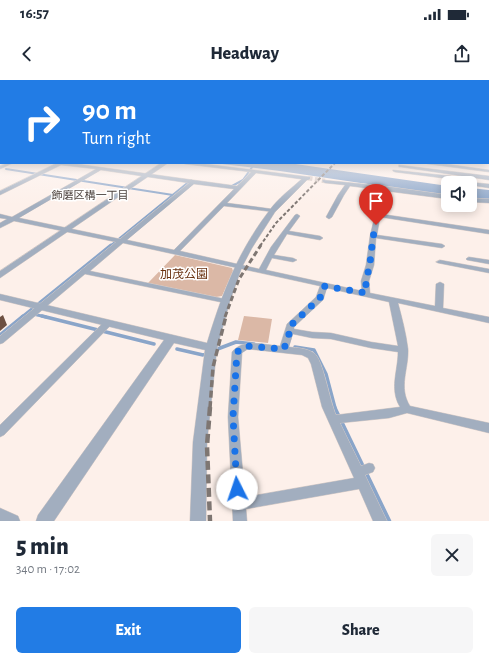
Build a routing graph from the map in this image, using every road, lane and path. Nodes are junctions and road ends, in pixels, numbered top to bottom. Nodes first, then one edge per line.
1 (57, 165) edge
2 (71, 165) edge
3 (163, 165) edge
4 (199, 165) edge
5 (440, 165) edge
6 (401, 166) dead end
7 (100, 169) junction
8 (255, 171) junction
9 (395, 171) dead end
10 (489, 171) edge
11 (147, 175) junction
12 (441, 177) edge
13 (307, 178) joint
14 (489, 178) edge
15 (324, 180) tunnel mouth
16 (192, 182) junction
17 (349, 184) junction
18 (477, 184) edge
19 (489, 186) edge
20 (238, 188) junction
21 (384, 188) junction
22 (0, 193) edge
23 (441, 196) edge
24 (477, 201) edge
25 (489, 202) edge
26 (223, 204) junction
27 (272, 212) junction
28 (379, 215) junction
29 (0, 216) edge
30 (297, 216) dead end
31 (329, 217) dead end
32 (12, 219) junction
33 (0, 226) edge
34 (68, 229) junction
35 (286, 232) junction
36 (489, 232) edge
37 (372, 236) junction
38 (320, 238) dead end
39 (122, 240) junction
40 (442, 246) dead end
41 (176, 252) junction
42 (270, 256) junction
43 (468, 259) dead end
44 (293, 260) dead end
45 (440, 262) dead end
46 (489, 262) edge
47 (238, 267) junction
48 (489, 271) edge
49 (84, 272) junction
50 (261, 272) junction
51 (0, 275) edge
52 (440, 284) dead end
53 (324, 286) junction
54 (366, 293) junction
55 (0, 297) edge
56 (393, 300) junction
57 (224, 301) junction
58 (41, 307) junction
59 (439, 310) junction
60 (489, 320) edge
61 (107, 324) junction
62 (290, 331) junction
63 (171, 339) junction
64 (0, 341) edge
65 (211, 348) junction
66 (284, 349) junction
67 (403, 350) junction
68 (406, 409) junction
69 (333, 420) junction
70 (489, 428) edge
71 (0, 432) edge
72 (369, 468) dead end
73 (359, 478) junction
74 (238, 504) junction
75 (0, 514) edge
76 (13, 521) edge
77 (44, 521) edge
78 (198, 521) edge
79 (240, 521) edge
80 (380, 521) edge

1 - 22 street
2 - 7 street
3 - 11 street
4 - 8 street
5 - 10 street
6 - 14 street
7 - 11 street
7 - 32 street
8 - 13 street
8 - 20 street
9 - 12 street
11 - 16 street
11 - 34 street
13 - 27 street
15 - 17 street
16 - 20 street
16 - 39 street
17 - 21 street
17 - 31 street
18 - 19 street
20 - 26 street
21 - 23 street
21 - 28 street
24 - 25 street
26 - 27 street
26 - 41 street
27 - 47 street
28 - 36 street
28 - 37 street
29 - 32 street
30 - 35 street
32 - 33 street
32 - 34 street
34 - 39 street
34 - 51 street
35 - 38 street
35 - 42 street
37 - 40 street
37 - 54 street
39 - 41 street
39 - 49 street
41 - 47 street
42 - 44 street
42 - 50 street
43 - 46 street
45 - 48 street
47 - 50 street
47 - 57 street
49 - 57 street
49 - 58 street
50 - 53 street
52 - 59 street
53 - 54 street
53 - 62 street
54 - 56 street
55 - 58 street
56 - 59 street
56 - 67 street
57 - 65 street
58 - 61 street
58 - 64 street
59 - 60 street
61 - 63 street
61 - 71 street
62 - 66 street
62 - 67 street
63 - 65 street
63 - 77 street
65 - 78 street
66 - 69 street
66 - 74 street
67 - 68 street
68 - 69 street
68 - 70 street
69 - 73 street
72 - 73 street
73 - 74 street
73 - 80 street
74 - 79 street
75 - 76 street

